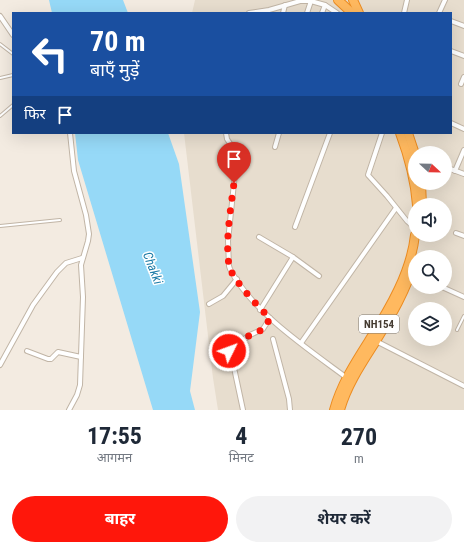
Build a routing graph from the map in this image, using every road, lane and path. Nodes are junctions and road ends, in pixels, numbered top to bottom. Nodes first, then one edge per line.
1 (338, 0) edge
2 (347, 0) edge
3 (353, 0) edge
4 (408, 0) edge
5 (445, 0) edge
6 (311, 1) edge
7 (285, 5) junction
8 (325, 5) junction
9 (256, 12) edge
10 (283, 12) edge
11 (306, 12) edge
12 (322, 12) edge
13 (336, 12) edge
14 (350, 12) edge
15 (359, 12) edge
16 (404, 12) edge
17 (439, 12) edge
18 (0, 16) edge
19 (452, 21) edge
20 (463, 24) edge
21 (12, 34) edge
22 (0, 44) edge
23 (452, 51) edge
24 (12, 53) edge
25 (464, 56) edge
26 (12, 75) edge
27 (464, 77) edge
28 (0, 78) edge
29 (461, 84) dead end
30 (12, 105) edge
31 (0, 116) edge
32 (452, 123) edge
33 (464, 129) edge
34 (70, 134) edge
35 (226, 134) edge
36 (279, 134) edge
37 (330, 134) edge
38 (382, 134) edge
39 (400, 134) edge
40 (408, 134) edge
41 (412, 146) edge
42 (275, 147) dead end
43 (464, 150) edge
44 (452, 170) edge
45 (455, 171) junction
46 (464, 174) edge
47 (417, 198) edge
48 (396, 208) junction
49 (60, 220) dead end
50 (408, 221) edge
51 (0, 226) edge
52 (294, 227) dead end
53 (456, 233) dead end
54 (464, 236) edge
55 (258, 237) dead end
56 (414, 242) edge
57 (293, 257) junction
58 (82, 258) junction
59 (319, 276) dead end
60 (237, 279) junction
61 (408, 284) edge
62 (452, 292) edge
63 (464, 297) edge
64 (209, 304) dead end
65 (260, 310) junction
66 (464, 316) edge
67 (270, 318) junction
68 (457, 330) dead end
69 (273, 339) dead end
70 (376, 341) junction
71 (300, 343) junction
72 (27, 351) dead end
73 (81, 358) junction
74 (0, 364) edge
75 (347, 378) junction
76 (464, 386) edge
77 (69, 410) edge
78 (243, 410) edge
79 (290, 410) edge
80 (334, 410) edge
81 (340, 410) edge

1 - 14 highway
2 - 14 highway
3 - 15 highway
4 - 16 street
5 - 17 street
6 - 7 street
6 - 8 street
6 - 11 street
7 - 9 street
7 - 10 street
8 - 12 street
8 - 13 street
18 - 21 street
19 - 20 street
22 - 24 lane
23 - 25 street
26 - 28 lane
27 - 29 street
30 - 31 lane
32 - 33 street
34 - 58 street
35 - 60 street
36 - 42 street
37 - 52 street
38 - 48 street
39 - 47 highway
40 - 41 highway
43 - 45 street
44 - 45 street
45 - 46 street
48 - 50 street
48 - 71 street
49 - 51 lane
53 - 54 street
55 - 57 street
56 - 75 highway, NH154
57 - 59 street
57 - 65 street
58 - 73 street
58 - 74 street
60 - 64 street
60 - 65 street
61 - 70 highway, NH154
62 - 63 street
65 - 67 street
66 - 68 lane
67 - 71 street
67 - 78 street
69 - 79 street
70 - 76 street
70 - 81 highway, NH154
71 - 75 street
72 - 73 street
73 - 77 street
75 - 80 highway, NH154

